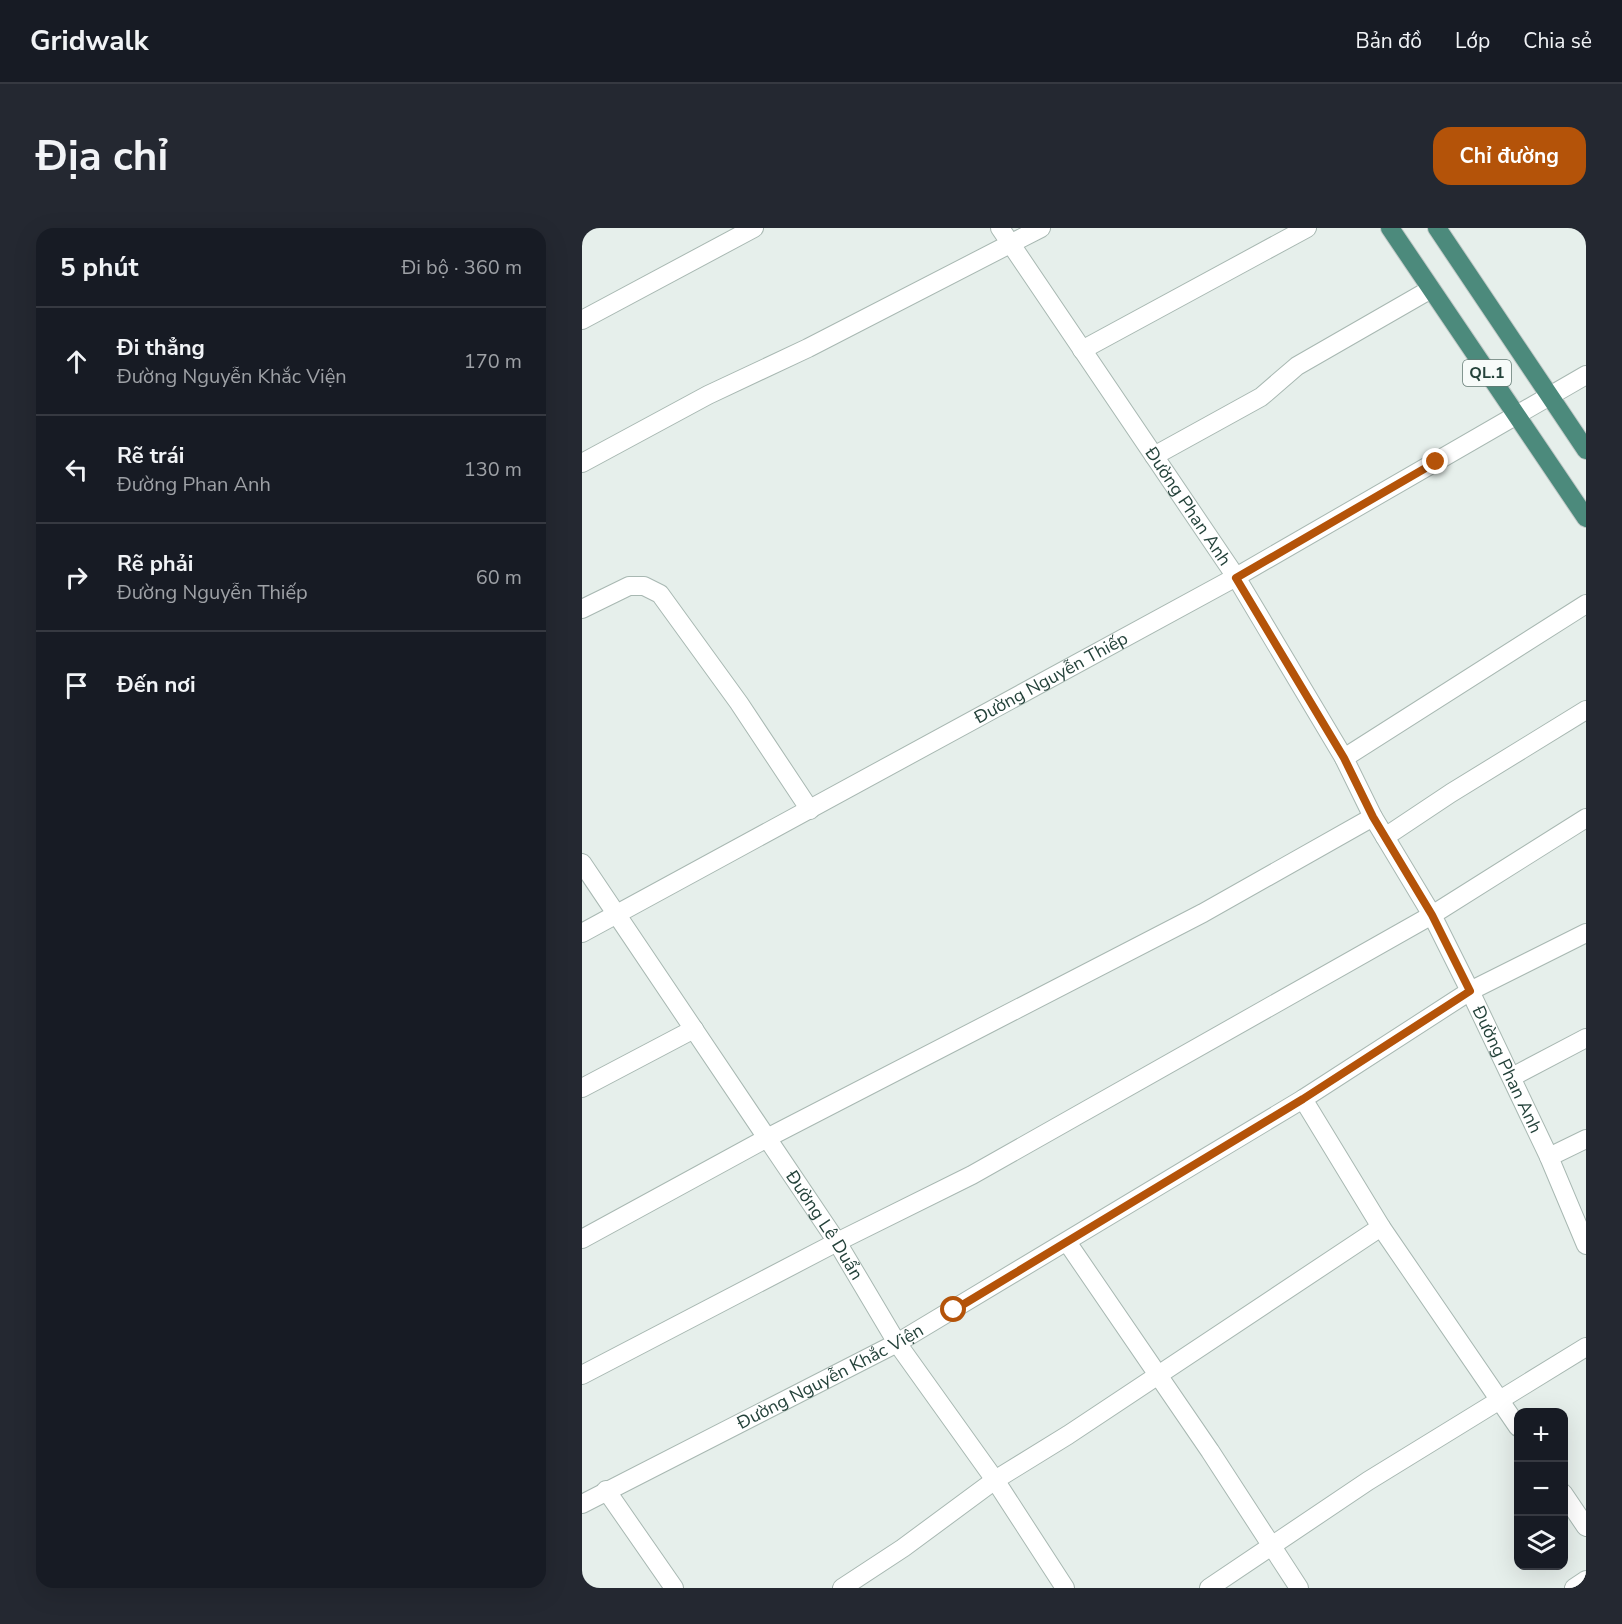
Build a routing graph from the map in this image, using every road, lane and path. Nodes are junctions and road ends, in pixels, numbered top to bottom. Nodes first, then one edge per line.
1 (754, 228) edge
2 (1000, 228) edge
3 (1041, 228) edge
4 (1308, 228) edge
5 (1390, 228) edge
6 (1437, 228) edge
7 (1011, 244) junction
8 (1431, 289) junction
9 (582, 320) edge
10 (1082, 350) junction
11 (1586, 375) edge
12 (1549, 396) junction
13 (1516, 415) junction
14 (1586, 450) edge
15 (1154, 456) junction
16 (582, 463) edge
17 (1586, 518) edge
18 (1236, 578) junction
19 (1586, 604) edge
20 (582, 609) edge
21 (1586, 710) edge
22 (1344, 758) junction
23 (810, 810) junction
24 (1373, 817) junction
25 (1586, 818) edge
26 (1385, 837) junction
27 (582, 863) edge
28 (617, 915) junction
29 (1432, 915) junction
30 (582, 933) edge
31 (1586, 933) edge
32 (1470, 991) junction
33 (694, 1029) junction
34 (1586, 1038) edge
35 (1512, 1077) junction
36 (582, 1088) edge
37 (1303, 1099) junction
38 (769, 1137) junction
39 (1586, 1139) edge
40 (1549, 1157) junction
41 (1381, 1227) junction
42 (582, 1239) edge
43 (1585, 1240) edge
44 (837, 1242) junction
45 (1067, 1242) junction
46 (897, 1344) junction
47 (1586, 1347) edge
48 (1159, 1374) junction
49 (582, 1375) edge
50 (1500, 1400) junction
51 (1514, 1421) edge
52 (995, 1480) junction
53 (606, 1490) junction
54 (1568, 1500) edge
55 (582, 1504) edge
56 (1586, 1527) edge
57 (1272, 1546) junction
58 (1586, 1580) edge
59 (674, 1588) edge
60 (843, 1588) edge
61 (1065, 1588) edge
62 (1209, 1588) edge
63 (1299, 1588) edge
64 (1574, 1588) edge

1 - 9 street
2 - 7 street, Đường Phan Anh
3 - 7 street
4 - 10 street
5 - 8 highway, QL.1
6 - 12 highway, QL.1
7 - 10 street, Đường Phan Anh
7 - 16 street
8 - 13 highway, QL.1
8 - 15 street
10 - 15 street, Đường Phan Anh
11 - 12 street, Đường Nguyễn Thiếp
12 - 13 street, Đường Nguyễn Thiếp
12 - 14 highway, QL.1
13 - 17 highway, QL.1
13 - 18 street, Đường Nguyễn Thiếp
15 - 18 street, Đường Phan Anh
18 - 22 street, Đường Phan Anh
18 - 23 street, Đường Nguyễn Thiếp
19 - 22 street
20 - 23 street
21 - 26 street
22 - 24 street, Đường Phan Anh
23 - 28 street, Đường Nguyễn Thiếp
24 - 26 street, Đường Phan Anh
24 - 38 street
25 - 29 street
26 - 29 street, Đường Phan Anh
27 - 28 street, Đường Lê Duẩn
28 - 30 street, Đường Nguyễn Thiếp
28 - 33 street, Đường Lê Duẩn
29 - 32 street, Đường Phan Anh
29 - 44 street
31 - 32 street, Đường Nguyễn Khắc Viện
32 - 35 street, Đường Phan Anh
32 - 37 street, Đường Nguyễn Khắc Viện
33 - 36 street
33 - 38 street, Đường Lê Duẩn
34 - 35 street
35 - 40 street, Đường Phan Anh
37 - 41 street
37 - 45 street, Đường Nguyễn Khắc Viện
38 - 42 street
38 - 44 street, Đường Lê Duẩn
39 - 40 street
40 - 43 street, Đường Phan Anh
41 - 48 street
41 - 50 street
44 - 46 street, Đường Lê Duẩn
44 - 49 street
45 - 46 street, Đường Nguyễn Khắc Viện
45 - 48 street
46 - 52 street, Đường Lê Duẩn
46 - 53 street, Đường Nguyễn Khắc Viện
47 - 50 street
48 - 52 street
48 - 57 street
50 - 51 street
50 - 57 street
52 - 60 street
52 - 61 street, Đường Lê Duẩn
53 - 55 street, Đường Nguyễn Khắc Viện
53 - 59 street
54 - 56 street
57 - 62 street
57 - 63 street
58 - 64 street

